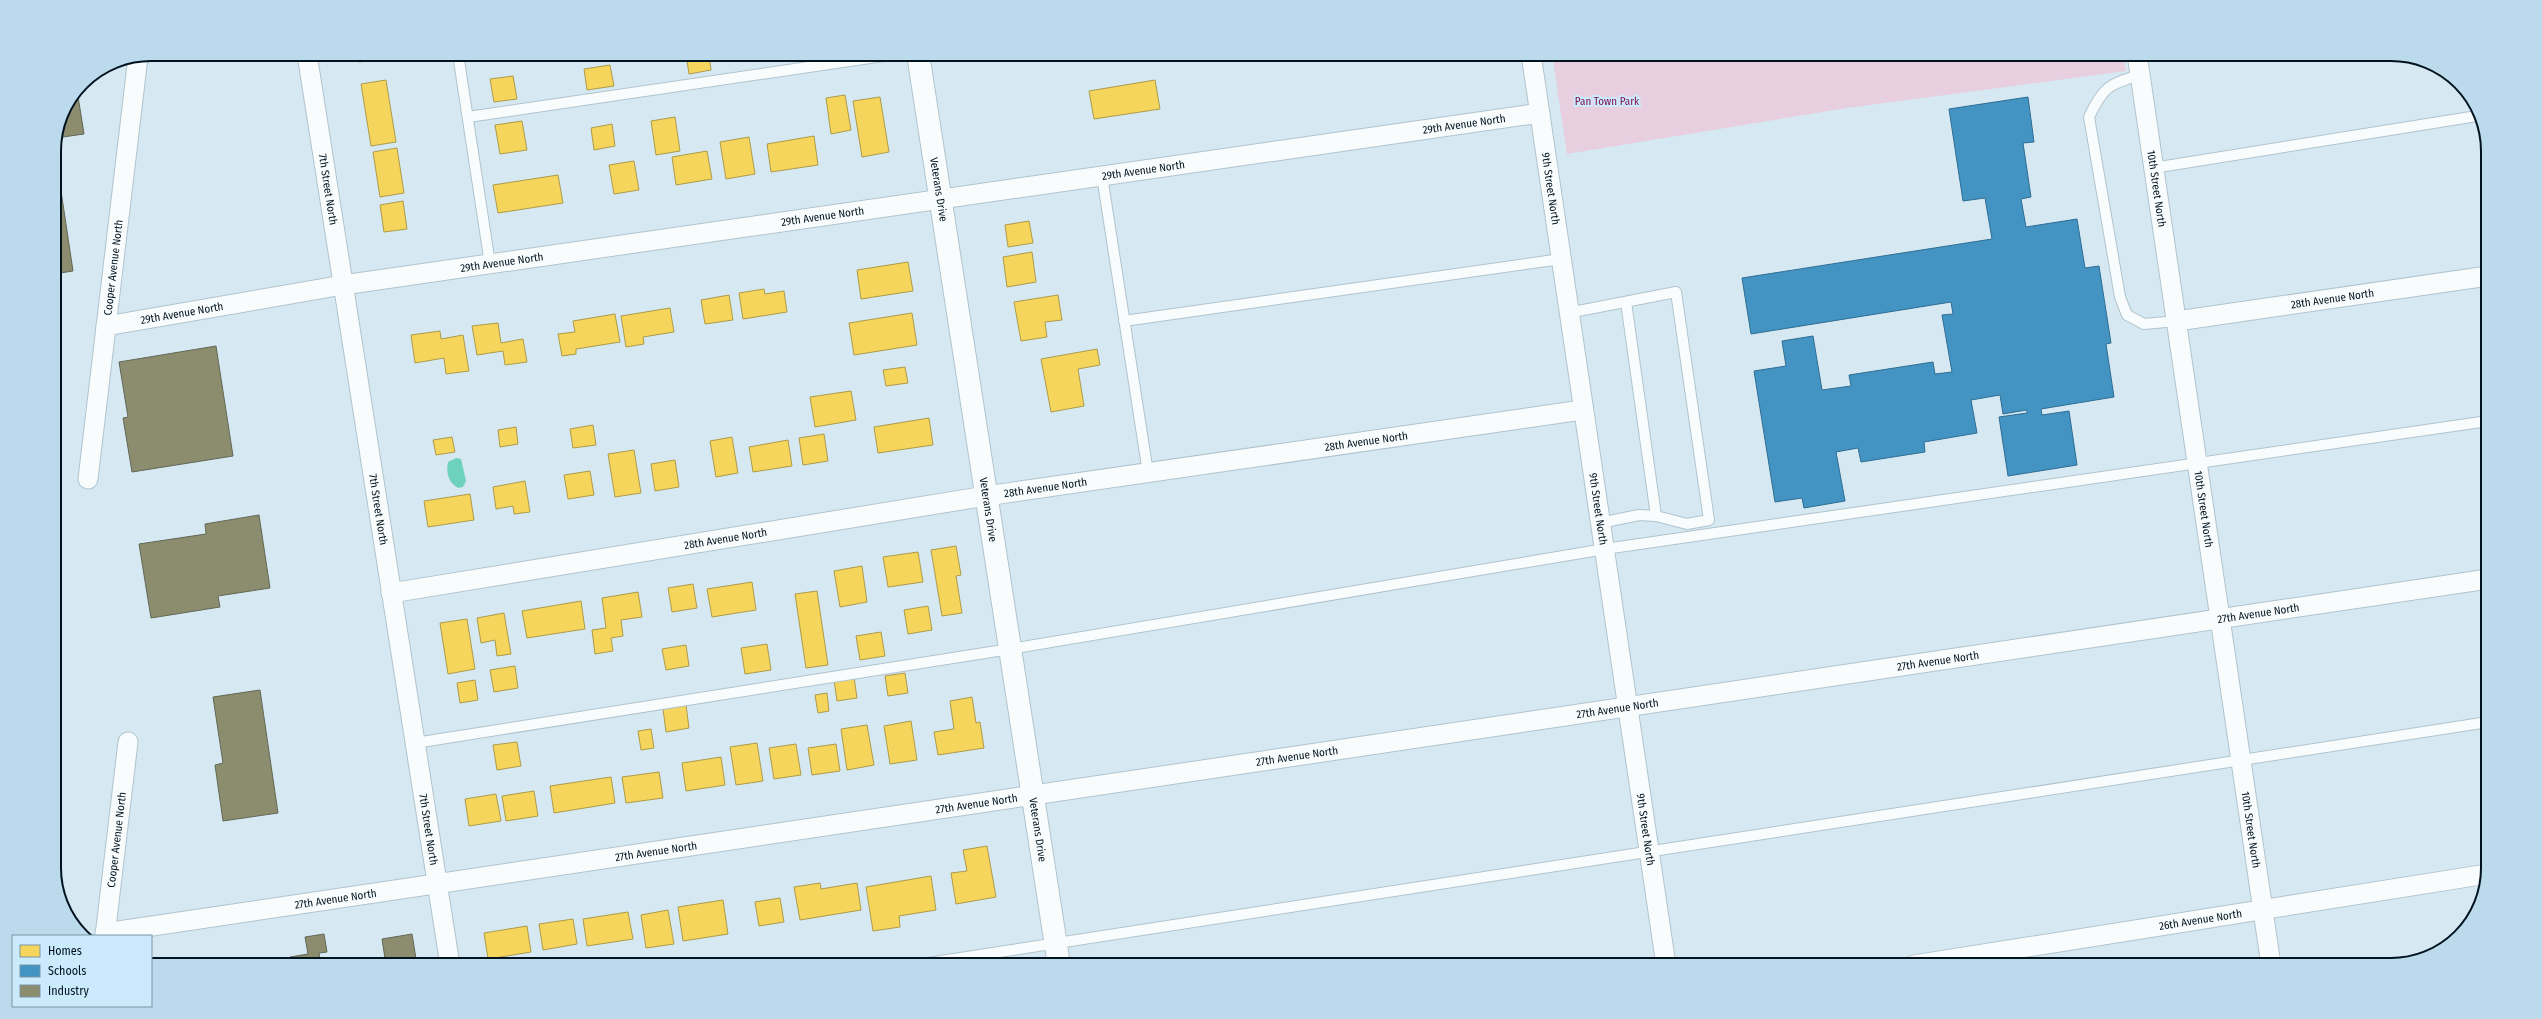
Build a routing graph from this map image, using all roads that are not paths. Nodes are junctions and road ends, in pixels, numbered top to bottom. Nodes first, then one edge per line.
1 (308, 61) edge
2 (459, 61) edge
3 (849, 61) edge
4 (919, 61) edge
5 (1532, 61) edge
6 (2138, 61) edge
7 (137, 62) edge
8 (2140, 75) junction
9 (1540, 113) junction
10 (2474, 116) edge
11 (468, 117) junction
12 (2153, 168) junction
13 (1102, 176) junction
14 (940, 199) junction
15 (1561, 259) junction
16 (490, 264) junction
17 (2481, 277) edge
18 (343, 285) junction
19 (1626, 302) junction
20 (1568, 313) junction
21 (1124, 321) junction
22 (2177, 321) junction
23 (106, 326) junction
24 (1582, 410) junction
25 (2481, 422) edge
26 (2197, 463) junction
27 (1148, 473) junction
28 (88, 479) dead end
29 (986, 496) junction
30 (1656, 516) junction
31 (1600, 523) junction
32 (1604, 549) junction
33 (2481, 580) edge
34 (391, 593) junction
35 (2220, 619) junction
36 (1010, 649) junction
37 (1628, 707) junction
38 (2481, 723) edge
39 (128, 742) dead end
40 (415, 743) junction
41 (2240, 759) junction
42 (1033, 794) junction
43 (1649, 852) junction
44 (2480, 875) edge
45 (437, 884) junction
46 (2263, 909) junction
47 (105, 934) edge
48 (1056, 944) junction
49 (449, 958) edge
50 (962, 958) edge
51 (1058, 958) edge
52 (1665, 958) edge
53 (1958, 958) edge
54 (2270, 958) edge

1 - 18 street, 7th Street North
2 - 11 lane
3 - 11 lane
4 - 14 main road, Veterans Drive
5 - 9 street, 9th Street North
6 - 8 street, 10th Street North
7 - 23 street, Cooper Avenue North
8 - 12 street, 10th Street North
8 - 22 lane
9 - 13 street, 29th Avenue North
9 - 15 street, 9th Street North
10 - 12 lane
11 - 16 lane
12 - 22 street, 10th Street North
13 - 14 street, 29th Avenue North
13 - 21 lane
14 - 16 street, 29th Avenue North
14 - 29 main road, Veterans Drive
15 - 20 street, 9th Street North
15 - 21 lane
16 - 18 street, 29th Avenue North
17 - 22 street, 28th Avenue North
18 - 23 street, 29th Avenue North
18 - 34 street, 7th Street North
19 - 20 lane
19 - 30 lane
19 - 30 lane
20 - 24 street, 9th Street North
21 - 27 lane
22 - 26 street, 10th Street North
23 - 28 street, Cooper Avenue North
24 - 27 street, 28th Avenue North
24 - 31 street, 9th Street North
25 - 26 lane
26 - 32 lane
26 - 35 street, 10th Street North
27 - 29 street, 28th Avenue North
29 - 34 street, 28th Avenue North
29 - 36 main road, Veterans Drive
30 - 31 lane
31 - 32 street, 9th Street North
32 - 36 lane
32 - 37 street, 9th Street North
33 - 35 street, 27th Avenue North
34 - 40 street, 7th Street North
35 - 37 street, 27th Avenue North
35 - 41 street, 10th Street North
36 - 40 lane
36 - 42 main road, Veterans Drive
37 - 42 street, 27th Avenue North
37 - 43 street, 9th Street North
38 - 41 lane
39 - 47 street, Cooper Avenue North
40 - 45 street, 7th Street North
41 - 43 lane
41 - 46 street, 10th Street North
42 - 45 street, 27th Avenue North
42 - 48 main road, Veterans Drive
43 - 48 lane
43 - 52 street, 9th Street North
44 - 46 street, 26th Avenue North
45 - 47 street, 27th Avenue North
45 - 49 street, 7th Street North
46 - 53 street, 26th Avenue North
46 - 54 street, 10th Street North
48 - 50 lane
48 - 51 main road, Veterans Drive

